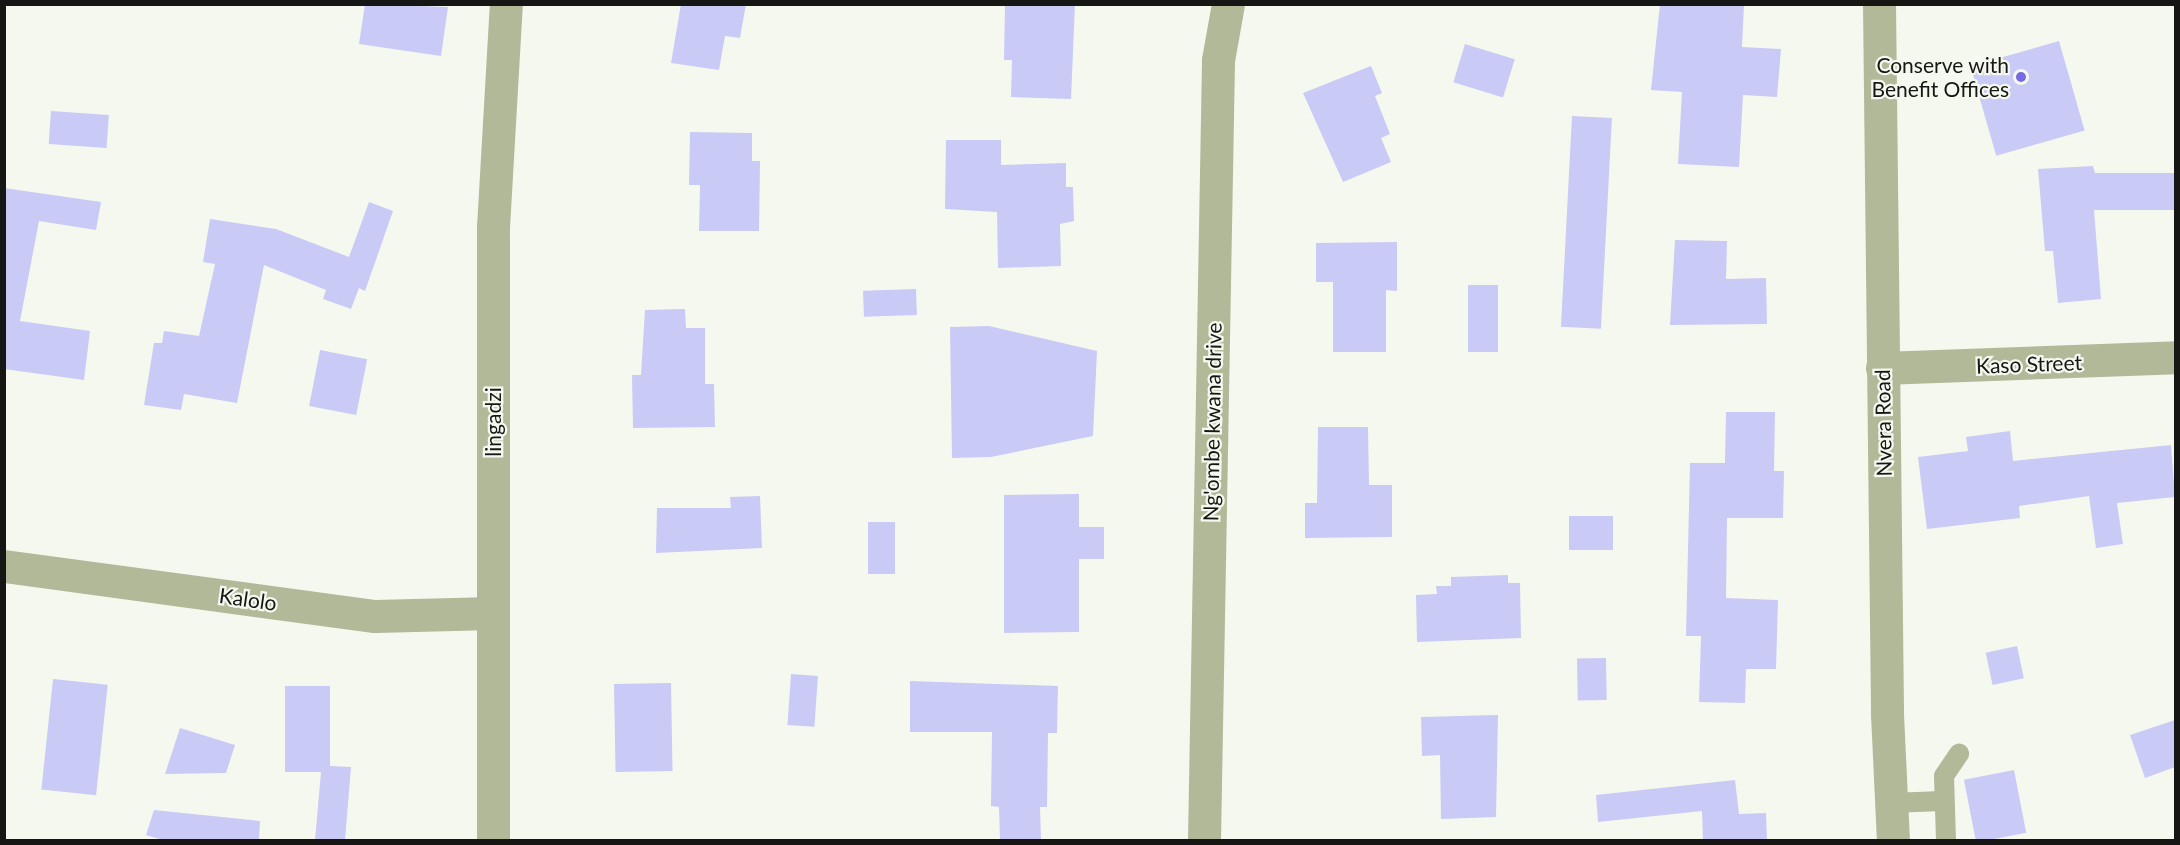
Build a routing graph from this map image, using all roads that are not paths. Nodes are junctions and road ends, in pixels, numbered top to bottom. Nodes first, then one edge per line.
1 (507, 4) edge
2 (1228, 4) edge
3 (1879, 4) edge
4 (2175, 357) edge
5 (1882, 368) junction
6 (4, 566) edge
7 (493, 613) junction
8 (1959, 754) dead end
9 (1942, 801) junction
10 (1890, 802) junction
11 (493, 840) edge
12 (1204, 840) edge
13 (1893, 840) edge
14 (1946, 840) edge

1 - 7 street, lingadzi
2 - 12 street, Ng'ombe kwana drive
3 - 5 street, Nvera Road
4 - 5 street, Kaso Street
5 - 10 street, Nvera Road
6 - 7 street, Kalolo
7 - 11 street, lingadzi
8 - 9 lane
9 - 10 lane
9 - 14 lane
10 - 13 street, Nvera Road

